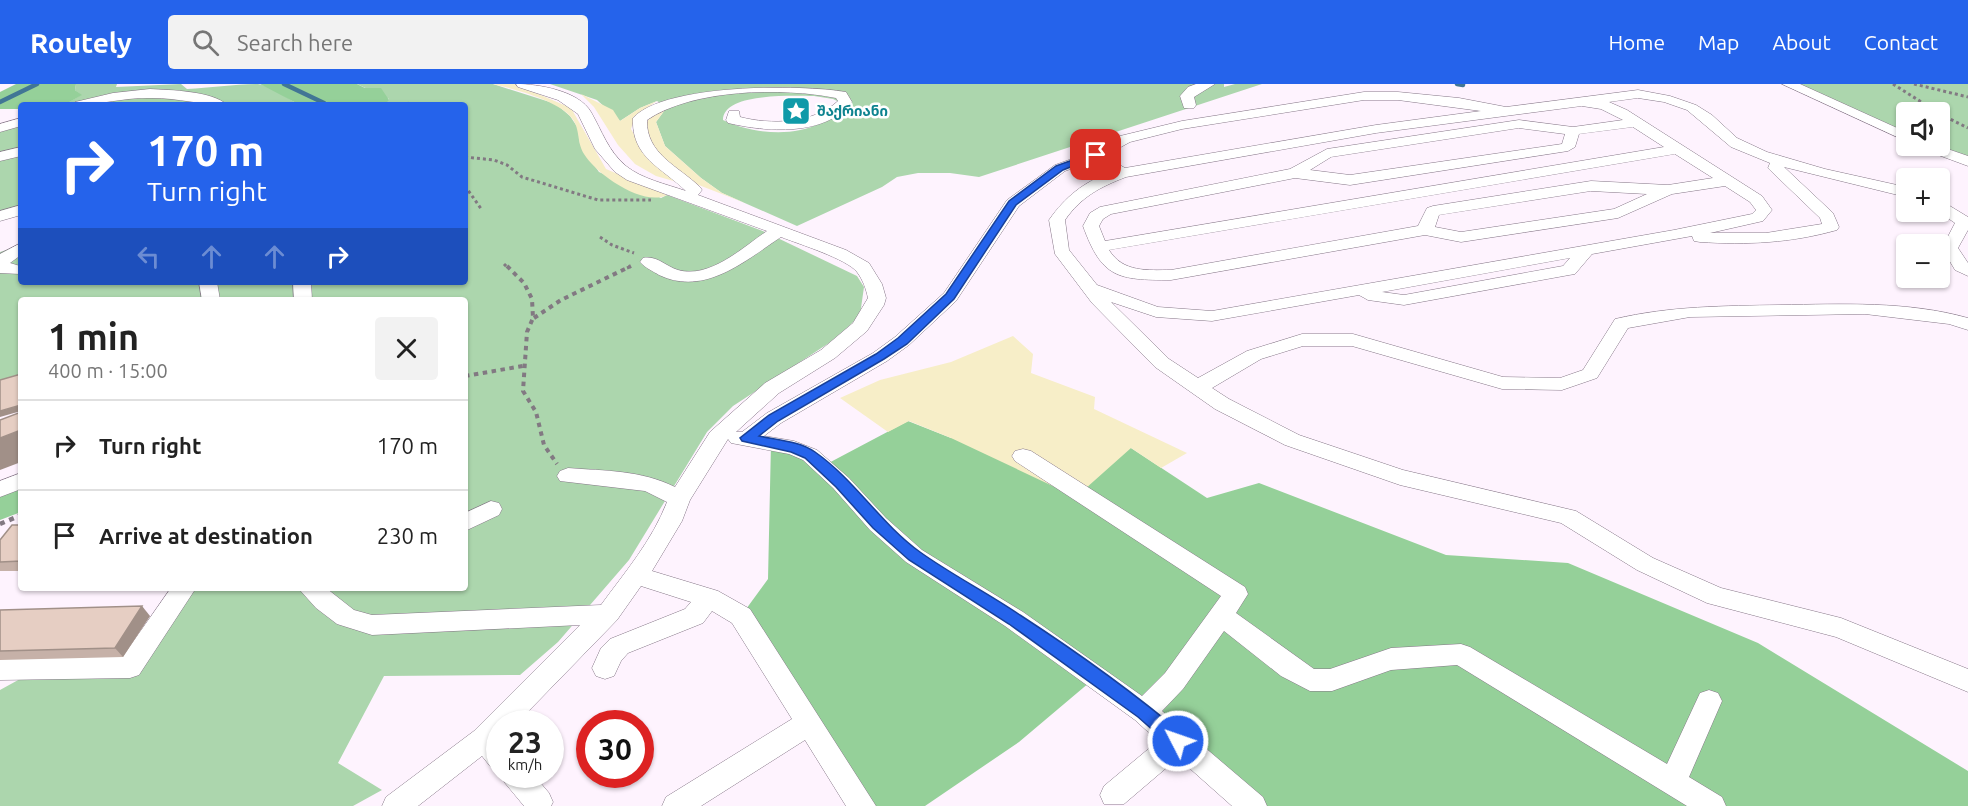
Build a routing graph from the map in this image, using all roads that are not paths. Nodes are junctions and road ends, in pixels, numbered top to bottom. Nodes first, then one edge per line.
1 (523, 84) edge
2 (1208, 84) edge
3 (1789, 84) edge
4 (1578, 101) junction
5 (92, 102) edge
6 (213, 102) edge
7 (1189, 105) dead end
8 (1503, 111) junction
9 (734, 114) dead end
10 (1636, 122) junction
11 (18, 123) edge
12 (0, 128) edge
13 (1573, 131) junction
14 (1896, 132) edge
15 (1677, 149) junction
16 (18, 152) edge
17 (1950, 154) edge
18 (1096, 155) junction
19 (0, 157) edge
20 (1778, 161) junction
21 (1968, 161) edge
22 (1122, 173) junction
23 (1295, 173) junction
24 (1726, 181) junction
25 (1668, 190) junction
26 (1896, 190) edge
27 (682, 194) junction
28 (18, 211) edge
29 (1950, 212) edge
30 (0, 216) edge
31 (780, 230) junction
32 (1425, 230) junction
33 (1674, 235) junction
34 (1098, 247) junction
35 (18, 250) edge
36 (649, 262) road end
37 (14, 270) dead end
38 (1968, 271) edge
39 (1090, 288) junction
40 (1968, 324) edge
41 (1197, 387) junction
42 (717, 437) junction
43 (747, 438) junction
44 (1023, 456) dead end
45 (568, 476) road end
46 (18, 482) edge
47 (0, 489) edge
48 (679, 499) junction
49 (491, 509) dead end
50 (468, 521) edge
51 (636, 576) junction
52 (182, 591) edge
53 (323, 591) edge
54 (709, 598) junction
55 (607, 614) junction
56 (1221, 615) junction
57 (605, 668) dead end
58 (0, 669) edge
59 (1968, 681) edge
60 (1708, 701) dead end
61 (520, 710) edge
62 (1144, 712) junction
63 (808, 723) junction
64 (1178, 741) junction
65 (486, 743) edge
66 (1673, 782) junction
67 (526, 788) edge
68 (1114, 795) dead end
69 (539, 802) dead end
70 (396, 806) edge
71 (676, 806) edge
72 (862, 806) edge
73 (1252, 806) edge
74 (1712, 806) edge

1 - 27 street
2 - 7 street
3 - 14 street
4 - 8 street
4 - 10 street
4 - 20 street
5 - 6 street
8 - 18 street
8 - 22 street
9 - 27 street
10 - 13 street
10 - 15 street
11 - 12 street
13 - 23 street
13 - 23 street
15 - 24 street
15 - 34 street
16 - 19 street
17 - 21 street
18 - 22 street
18 - 43 street
20 - 26 street
20 - 33 street
22 - 39 street
23 - 34 street
24 - 25 street
24 - 33 street
25 - 32 street
25 - 32 street
27 - 31 street
28 - 30 street
29 - 38 street
31 - 36 street
31 - 42 street
32 - 34 street
33 - 39 street
35 - 37 street
39 - 41 street
40 - 41 street
41 - 59 street
42 - 43 street
42 - 48 street
43 - 62 street
44 - 56 street
45 - 48 street
46 - 47 street
48 - 51 street
49 - 50 street
51 - 54 street
51 - 55 street
52 - 58 street
53 - 55 street
54 - 57 street
54 - 63 street
55 - 61 street
56 - 62 street
56 - 66 street
60 - 66 street
62 - 64 street
63 - 71 street
63 - 72 street
64 - 68 street
64 - 73 street
65 - 70 street
66 - 74 street
67 - 69 street

